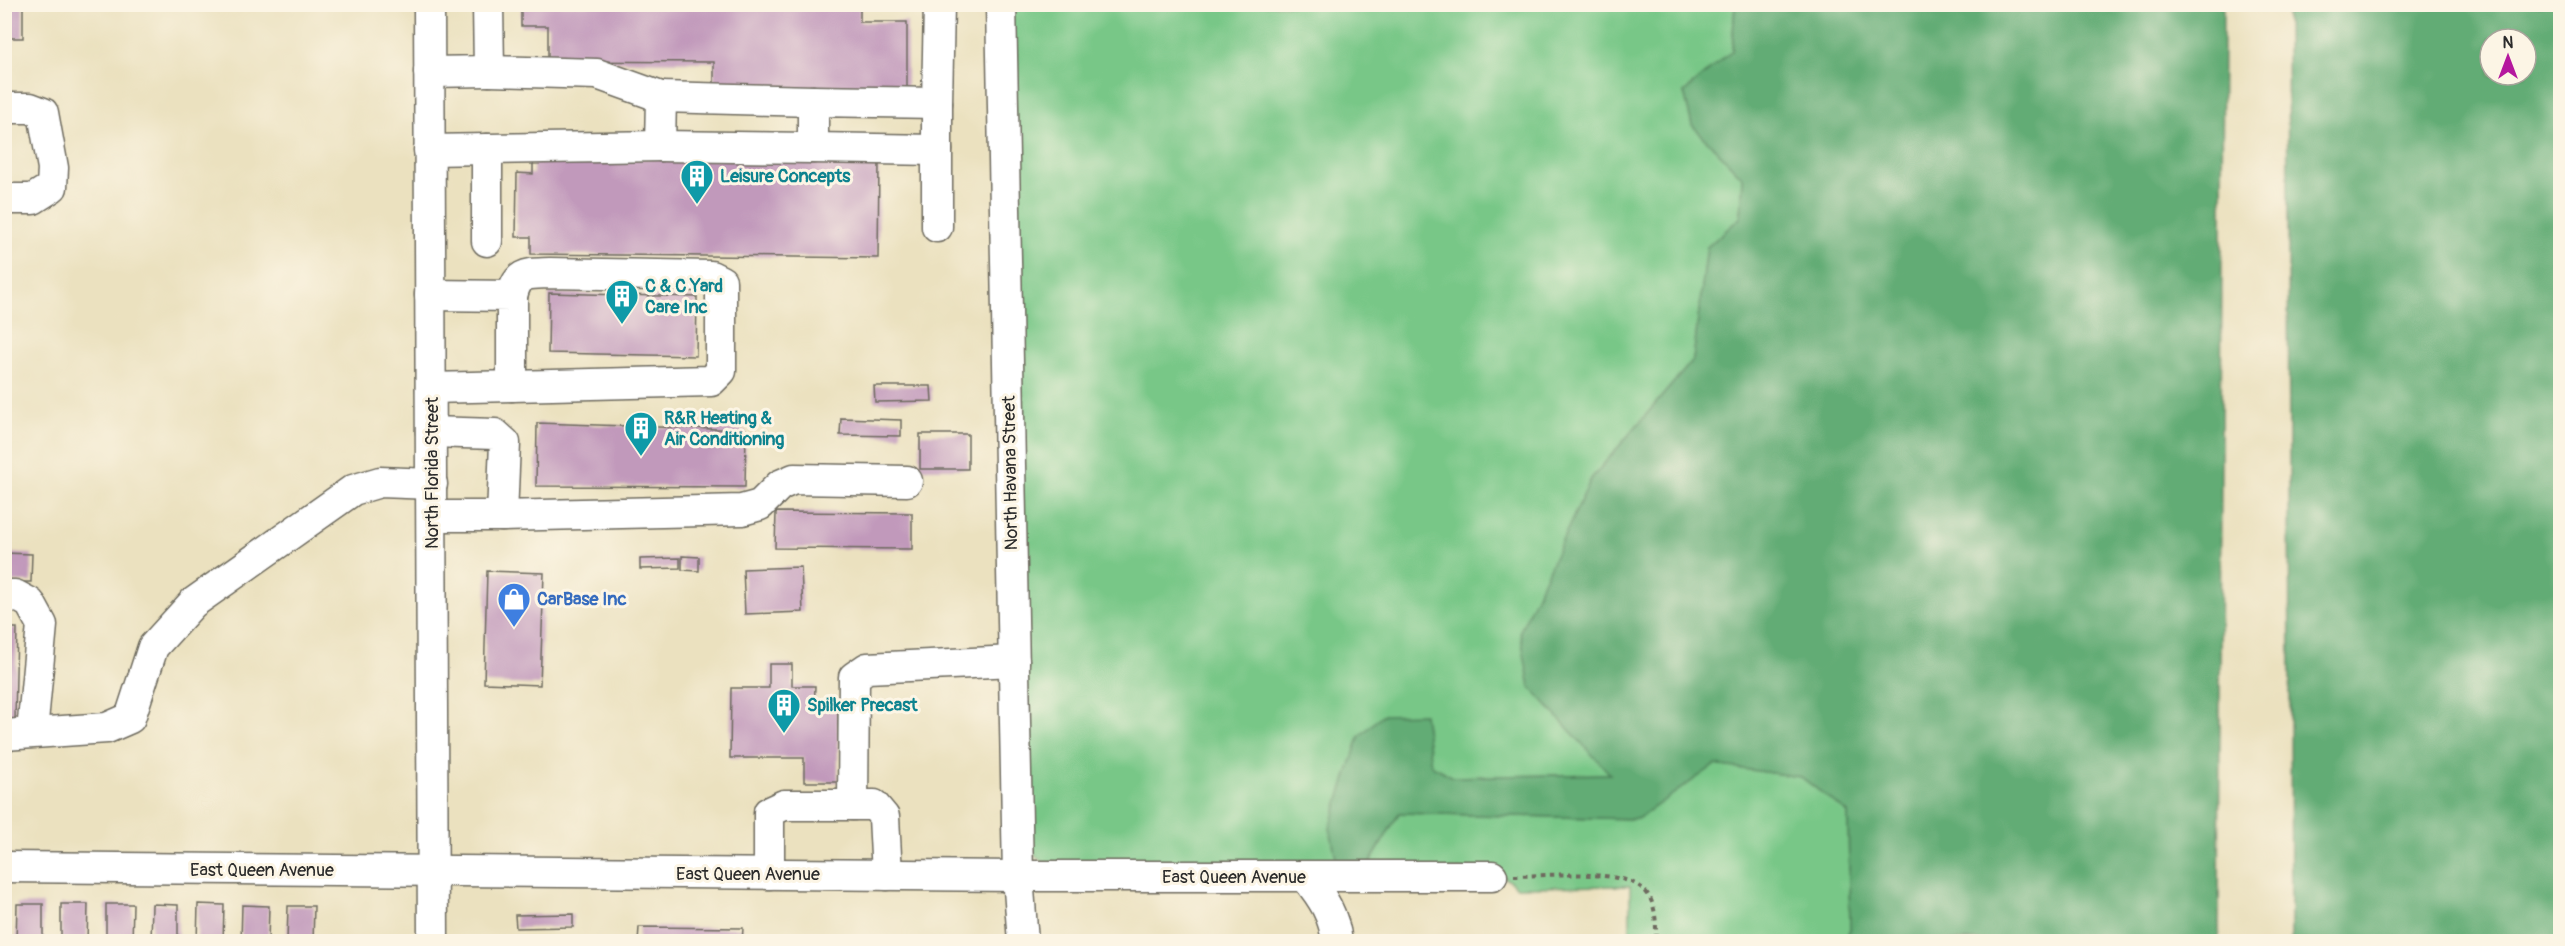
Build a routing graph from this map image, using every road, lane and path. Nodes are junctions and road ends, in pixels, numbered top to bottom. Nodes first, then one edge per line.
1 (429, 4) edge
2 (488, 4) edge
3 (939, 4) edge
4 (1001, 4) edge
5 (489, 71) junction
6 (429, 72) junction
7 (661, 98) junction
8 (813, 101) junction
9 (937, 103) junction
10 (4, 108) edge
11 (660, 146) junction
12 (813, 148) junction
13 (487, 149) junction
14 (429, 150) junction
15 (937, 150) junction
16 (4, 199) edge
17 (937, 226) dead end
18 (487, 241) dead end
19 (430, 295) junction
20 (512, 296) junction
21 (512, 386) junction
22 (431, 388) junction
23 (431, 432) junction
24 (907, 481) dead end
25 (432, 484) junction
26 (432, 516) junction
27 (502, 516) junction
28 (4, 595) edge
29 (1014, 661) junction
30 (19, 734) edge
31 (853, 805) junction
32 (4, 867) edge
33 (434, 871) junction
34 (769, 874) junction
35 (887, 875) junction
36 (1018, 876) junction
37 (1492, 876) joint
38 (1306, 877) junction
39 (433, 942) edge
40 (1023, 942) edge
41 (1337, 942) edge
42 (1656, 942) edge

1 - 6 street, North Florida Street
2 - 5 street
3 - 9 street
4 - 29 street, North Havana Street
5 - 6 street
5 - 7 street
6 - 14 street, North Florida Street
7 - 8 street
7 - 11 street
8 - 9 street
8 - 12 street
9 - 15 street
10 - 16 street
11 - 12 street
11 - 13 street
12 - 15 street
13 - 14 street
13 - 18 street
14 - 19 street, North Florida Street
15 - 17 street
19 - 20 street
19 - 22 street, North Florida Street
20 - 21 street
20 - 21 street
21 - 22 street
22 - 23 street, North Florida Street
23 - 25 street, North Florida Street
23 - 27 street
24 - 27 street
25 - 26 street, North Florida Street
25 - 30 street
26 - 27 street
26 - 33 street, North Florida Street
28 - 30 street
29 - 31 street
29 - 36 street, North Havana Street
31 - 34 street
31 - 35 street
32 - 33 street, East Queen Avenue
33 - 34 street, East Queen Avenue
33 - 39 street, North Florida Street
34 - 35 street, East Queen Avenue
35 - 36 street, East Queen Avenue
36 - 38 street, East Queen Avenue
36 - 40 street, North Havana Street
37 - 38 street, East Queen Avenue
37 - 42 path
38 - 41 street

